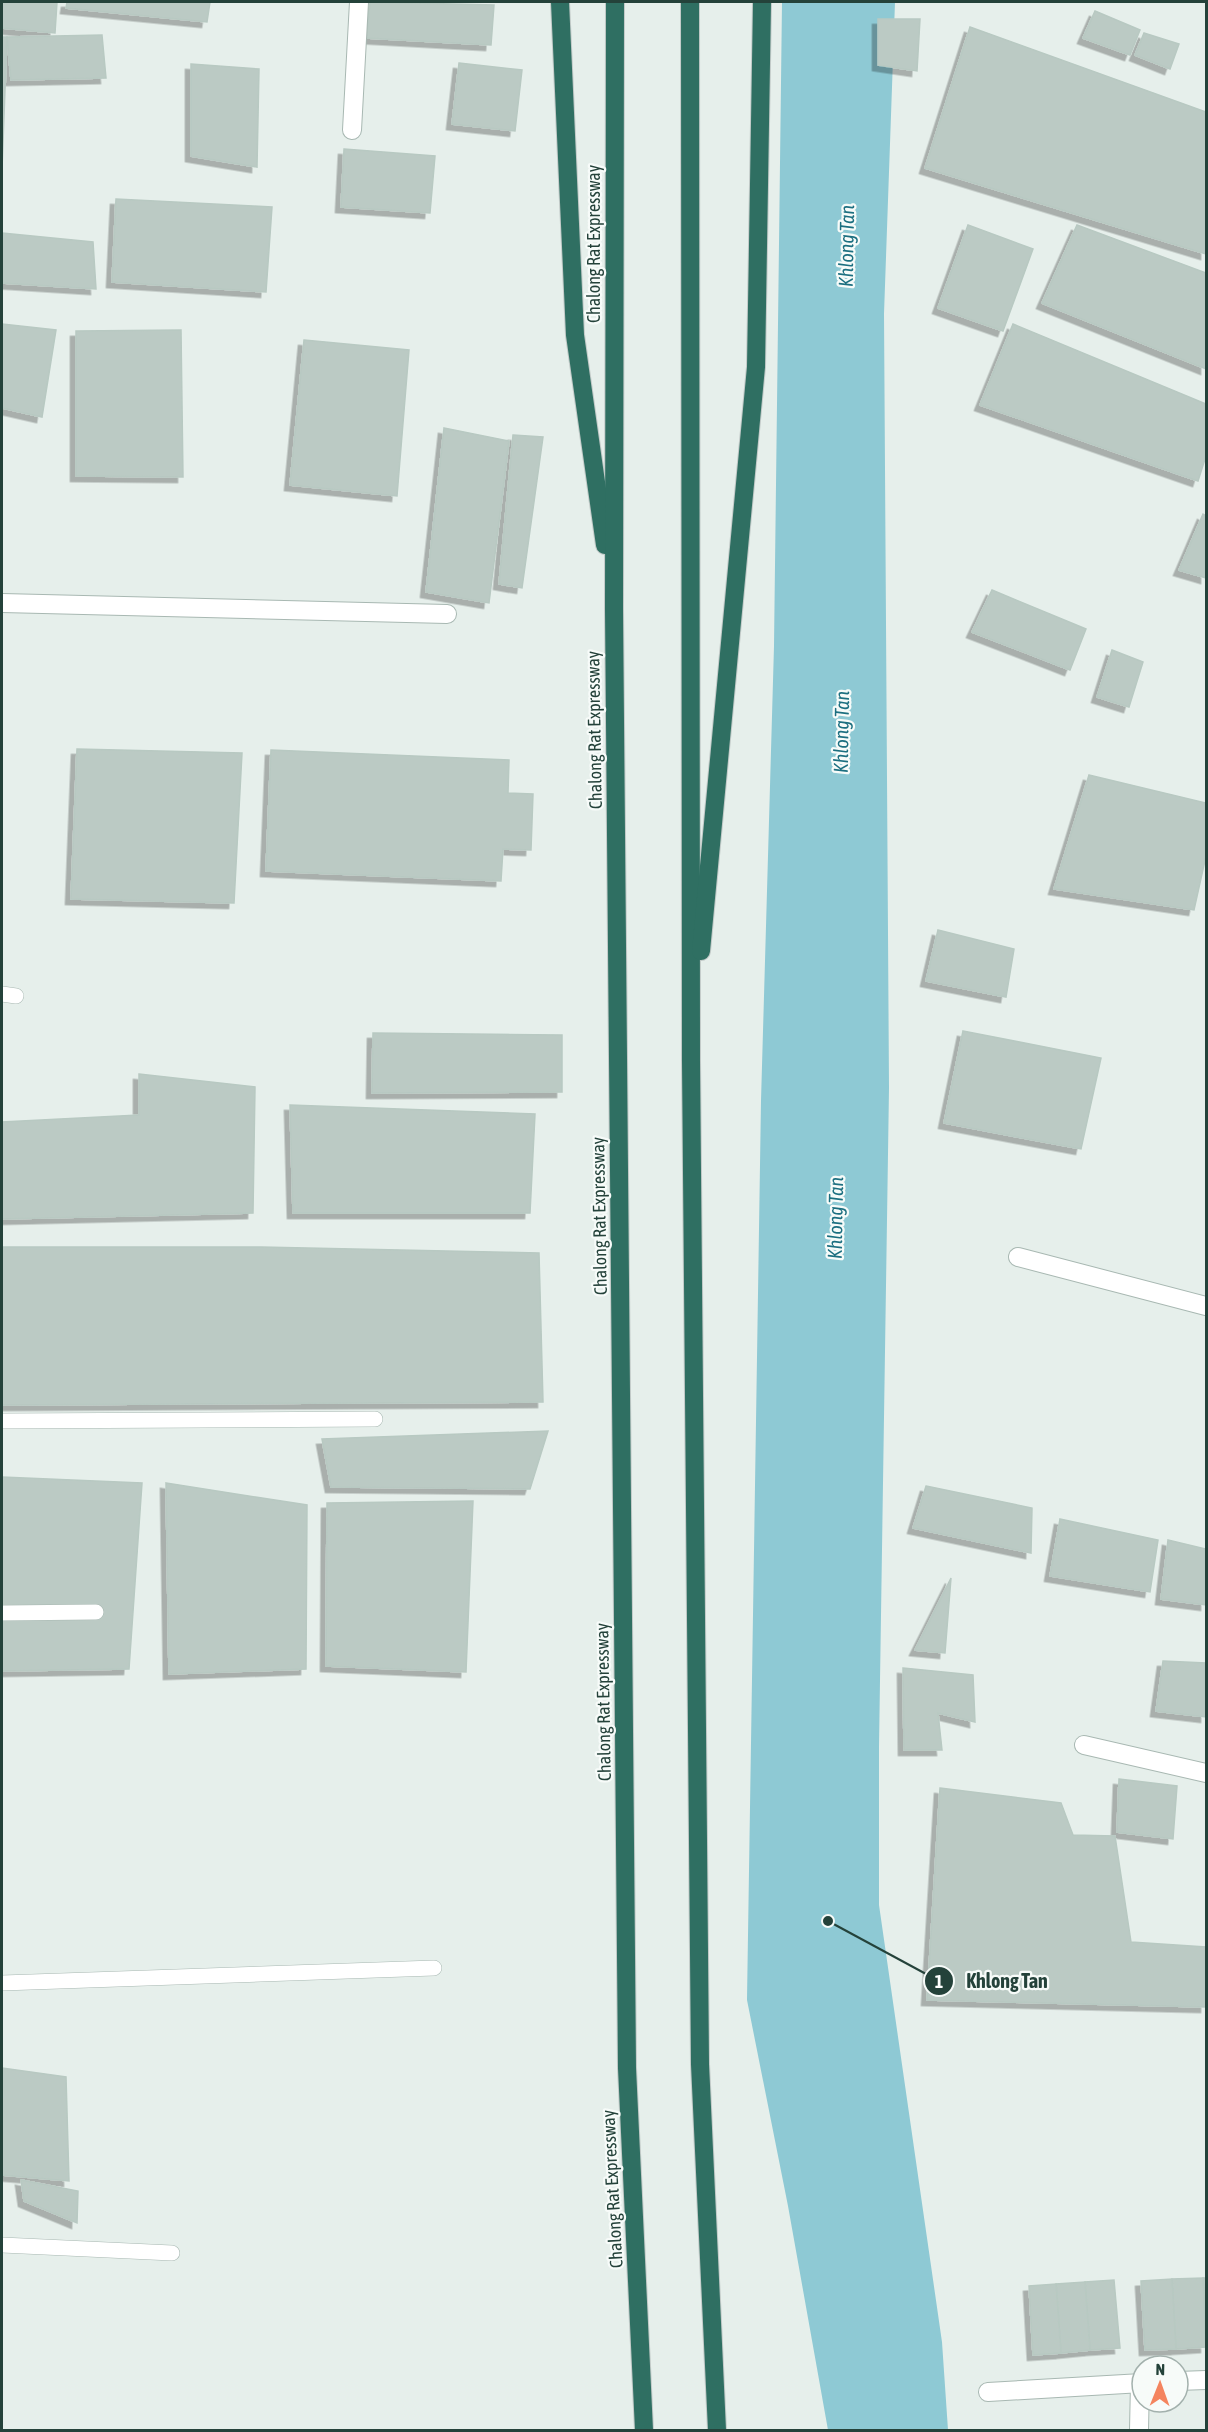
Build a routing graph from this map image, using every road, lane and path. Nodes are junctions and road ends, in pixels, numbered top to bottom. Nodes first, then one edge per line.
1 (359, 2) edge
2 (560, 2) edge
3 (615, 2) edge
4 (690, 2) edge
5 (762, 2) edge
6 (352, 130) dead end
7 (2, 603) edge
8 (614, 609) junction
9 (447, 614) dead end
10 (691, 1061) junction
11 (1018, 1257) dead end
12 (1206, 1306) edge
13 (375, 1419) dead end
14 (2, 1421) edge
15 (96, 1612) dead end
16 (2, 1613) edge
17 (1084, 1745) dead end
18 (1206, 1773) edge
19 (434, 1968) dead end
20 (2, 1983) edge
21 (2, 2245) edge
22 (172, 2253) dead end
23 (1206, 2380) edge
24 (1190, 2381) edge
25 (1130, 2384) edge
26 (988, 2392) dead end
27 (1140, 2414) edge
28 (644, 2430) edge
29 (717, 2430) edge
30 (1139, 2430) edge

1 - 6 street
2 - 8 highway
3 - 8 highway, Chalong Rat Expressway
4 - 10 highway
5 - 10 highway
7 - 9 street
8 - 28 highway, Chalong Rat Expressway
10 - 29 highway
11 - 12 street
13 - 14 lane
15 - 16 lane
17 - 18 street
19 - 20 lane
21 - 22 lane
23 - 24 street
25 - 26 street
27 - 30 street

